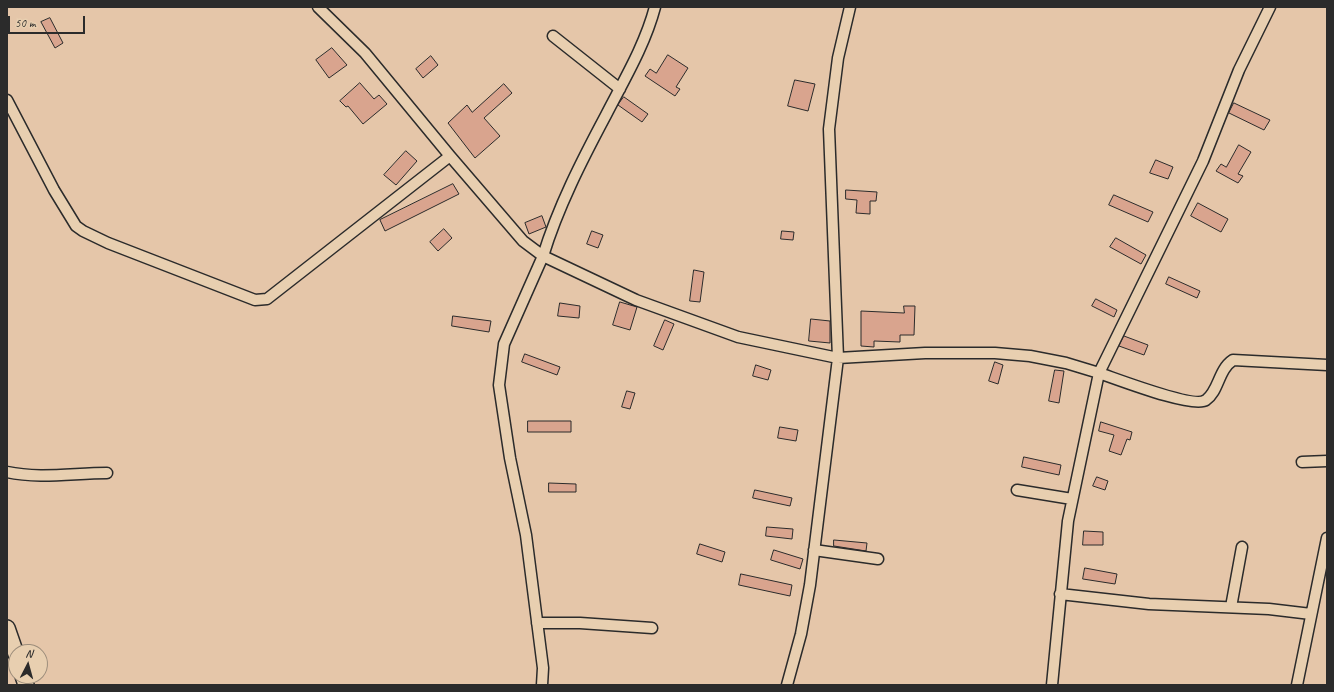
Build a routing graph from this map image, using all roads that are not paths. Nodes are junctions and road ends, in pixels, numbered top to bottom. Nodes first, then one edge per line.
1 (318, 7) edge
2 (655, 7) edge
3 (850, 7) edge
4 (1270, 7) edge
5 (553, 36) dead end
6 (620, 89) junction
7 (7, 100) edge
8 (450, 156) junction
9 (543, 256) junction
10 (838, 358) junction
11 (1327, 365) edge
12 (1099, 373) junction
13 (1327, 461) edge
14 (1302, 462) dead end
15 (7, 472) edge
16 (107, 473) dead end
17 (1018, 490) dead end
18 (1072, 499) junction
19 (1327, 538) edge
20 (1242, 547) dead end
21 (814, 550) junction
22 (878, 558) dead end
23 (1060, 594) junction
24 (1231, 607) junction
25 (1311, 614) junction
26 (537, 623) junction
27 (7, 628) edge
28 (652, 628) dead end
29 (13, 644) edge
30 (542, 685) edge
31 (787, 685) edge
32 (1052, 685) edge
33 (1297, 685) edge

1 - 8 street
2 - 6 street
3 - 10 street
4 - 12 street
5 - 6 street
6 - 9 street
7 - 8 street
8 - 9 street
9 - 10 street
9 - 26 street
10 - 12 street
10 - 21 street
11 - 12 street
12 - 18 street
13 - 14 street
15 - 16 street
17 - 18 street
18 - 23 street
19 - 25 street
20 - 24 street
21 - 22 street
21 - 31 street
23 - 24 street
23 - 32 street
24 - 25 street
25 - 33 street
26 - 28 street
26 - 30 street
27 - 29 main road

